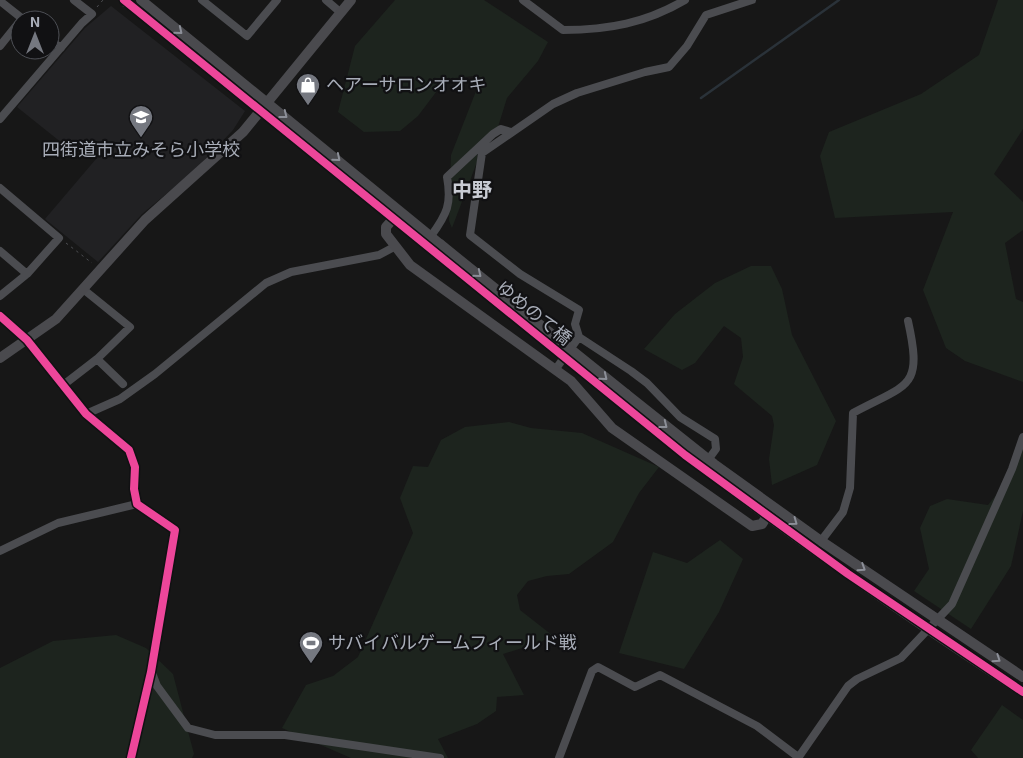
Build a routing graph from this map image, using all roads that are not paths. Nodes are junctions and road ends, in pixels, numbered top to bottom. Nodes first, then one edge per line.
1 (74, 0) edge
2 (141, 0) edge
3 (202, 0) edge
4 (277, 0) edge
5 (326, 0) edge
6 (350, 0) edge
7 (523, 0) edge
8 (685, 0) edge
9 (752, 0) edge
10 (0, 1) edge
11 (123, 3) edge
12 (10, 10) edge
13 (340, 12) junction
14 (10, 34) edge
15 (0, 46) edge
16 (61, 48) joint
17 (268, 102) junction
18 (260, 112) junction
19 (0, 119) edge
20 (511, 132) junction
21 (0, 188) edge
22 (392, 219) junction
23 (431, 236) junction
24 (394, 247) junction
25 (0, 252) edge
26 (27, 274) junction
27 (83, 289) junction
28 (0, 296) edge
29 (0, 316) edge
30 (908, 321) dead end
31 (579, 337) junction
32 (27, 340) junction
33 (0, 358) edge
34 (97, 359) junction
35 (555, 370) junction
36 (124, 384) dead end
37 (62, 386) junction
38 (622, 398) junction
39 (86, 414) junction
40 (1023, 436) edge
41 (708, 460) junction
42 (137, 504) junction
43 (767, 516) junction
44 (821, 541) junction
45 (0, 551) edge
46 (939, 619) junction
47 (930, 630) junction
48 (151, 672) junction
49 (1023, 677) edge
50 (1023, 692) edge
51 (131, 758) edge
52 (440, 758) edge
53 (559, 758) edge
54 (798, 758) edge

1 - 16 street
2 -> 17 street, ゆめのて橋
3 - 4 street
5 - 13 street
6 - 13 street
7 - 8 street
9 - 20 street
10 - 12 street
11 - 18 street, ゆめのて橋
13 - 17 street
14 - 15 street
16 - 19 street
17 - 18 street
17 -> 23 street, ゆめのて橋
18 - 22 street, ゆめのて橋
18 - 27 street
20 - 23 street
20 - 31 street
21 - 26 street
22 - 24 street
22 - 38 street, ゆめのて橋, bridge
23 -> 38 street, ゆめのて橋, bridge
24 - 35 street
24 - 39 street
25 - 26 street
26 - 28 street
27 - 32 street
27 - 34 street
29 - 32 street
30 - 44 street
31 - 35 street
31 - 41 street
32 - 33 street
32 - 37 street
34 - 36 street
34 - 37 street
35 - 43 street
37 - 39 street
38 -> 41 street
38 - 43 street
39 - 42 street
40 - 46 street
41 -> 44 street
42 - 45 street
42 - 48 street
43 - 47 street
44 -> 46 street
46 - 47 street
46 -> 49 street
47 - 50 street
47 - 54 street
48 - 51 street
48 - 52 street
53 - 54 street

